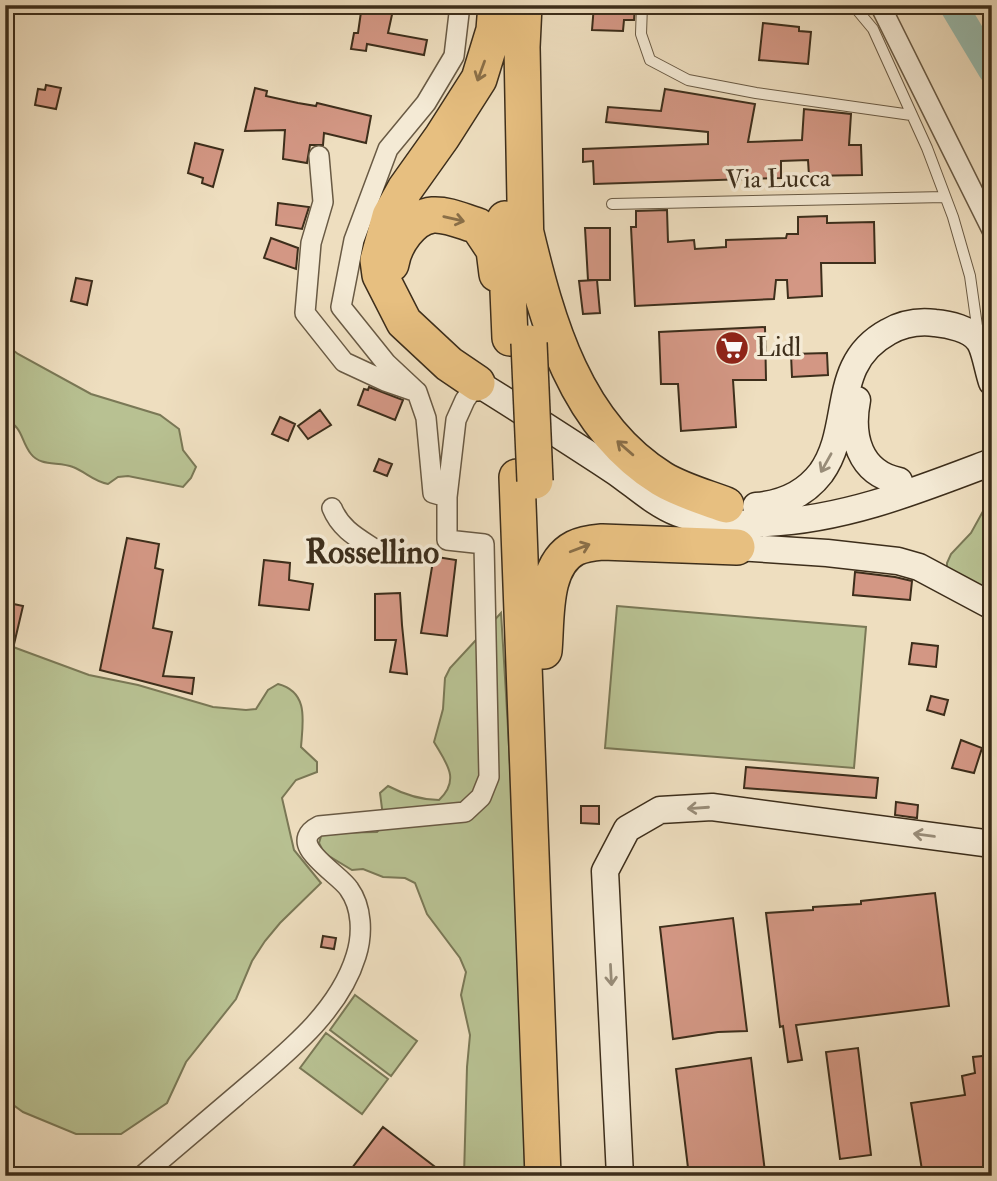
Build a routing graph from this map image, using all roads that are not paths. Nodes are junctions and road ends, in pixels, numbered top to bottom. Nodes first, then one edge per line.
1 (460, 5) edge
2 (496, 5) edge
3 (510, 5) edge
4 (524, 5) edge
5 (642, 5) edge
6 (853, 5) edge
7 (880, 5) edge
8 (911, 115) junction
9 (319, 156) dead end
10 (945, 197) junction
11 (612, 204) dead end
12 (525, 229) junction
13 (992, 230) edge
14 (387, 291) junction
15 (508, 300) junction
16 (979, 340) junction
17 (520, 341) junction
18 (991, 381) edge
19 (477, 383) junction
20 (417, 392) junction
21 (992, 447) edge
22 (992, 462) edge
23 (526, 479) junction
24 (900, 489) junction
25 (447, 497) junction
26 (332, 508) dead end
27 (739, 521) junction
28 (373, 548) dead end
29 (986, 601) edge
30 (544, 651) junction
31 (992, 844) edge
32 (142, 1176) edge
33 (543, 1176) edge
34 (562, 1176) edge
35 (620, 1176) edge

1 - 20 street
2 -> 14 highway
3 - 15 highway
4 - 12 highway
5 - 8 lane
6 - 8 lane
7 - 13 street
8 - 10 lane
9 - 20 street
10 - 11 lane, Via Lucca
10 - 16 lane
12 - 17 highway
27 -> 12 highway
14 -> 15 highway
14 - 19 highway
15 - 17 highway
16 - 18 street
16 -> 27 street
17 - 23 highway, bridge
18 - 24 street
19 - 25 street
19 - 27 street
20 - 25 street
21 - 24 street
22 - 24 street
23 - 30 highway
23 - 33 highway
24 - 27 street
25 - 32 street
26 - 28 street
27 - 29 street
30 -> 27 highway
30 - 34 highway
31 -> 35 street

